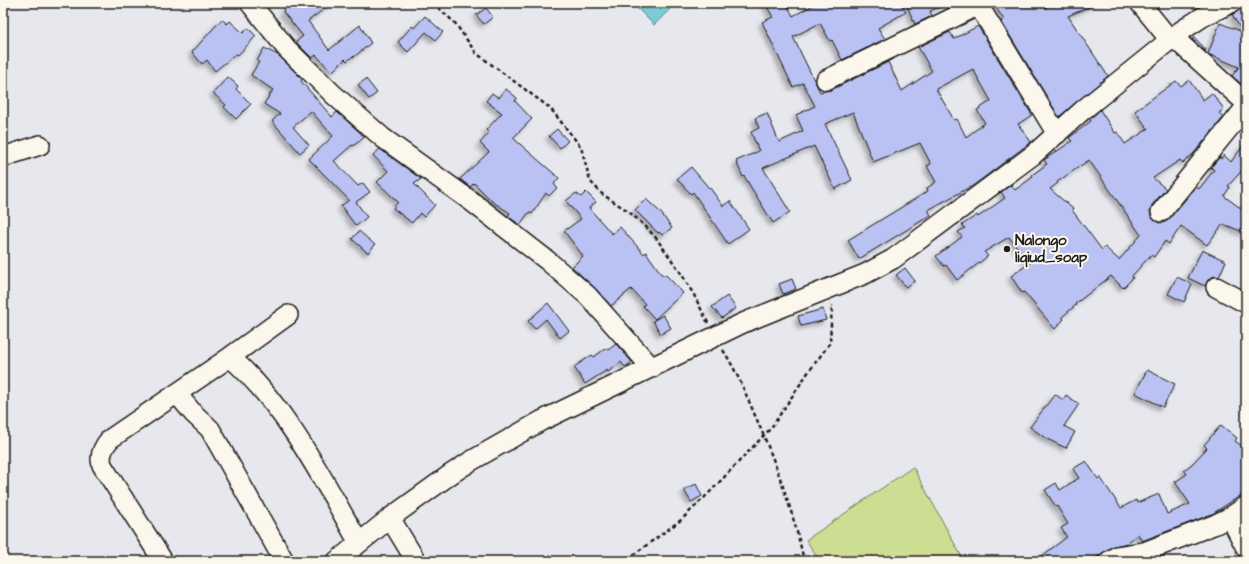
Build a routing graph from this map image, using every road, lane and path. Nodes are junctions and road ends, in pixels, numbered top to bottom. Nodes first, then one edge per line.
1 (250, 3) edge
2 (433, 3) edge
3 (1140, 3) edge
4 (1230, 3) edge
5 (978, 4) edge
6 (1172, 39) junction
7 (826, 80) dead end
8 (1246, 103) edge
9 (1246, 107) edge
10 (1057, 134) junction
11 (40, 145) dead end
12 (3, 157) edge
13 (1161, 212) dead end
14 (1216, 287) dead end
15 (827, 289) junction
16 (1246, 303) edge
17 (288, 315) dead end
18 (714, 337) junction
19 (230, 357) junction
20 (652, 368) junction
21 (177, 394) junction
22 (764, 435) junction
23 (1246, 506) edge
24 (390, 518) junction
25 (1230, 518) junction
26 (359, 543) junction
27 (1246, 548) edge
28 (633, 555) dead end
29 (163, 561) edge
30 (284, 561) edge
31 (337, 561) edge
32 (416, 561) edge
33 (804, 561) edge
34 (1109, 561) edge

1 - 20 street
2 - 18 path
3 - 6 street
4 - 6 street
5 - 7 street
5 - 10 street
6 - 8 street
6 - 10 street
9 - 13 street
10 - 15 street
11 - 12 street
14 - 16 street
15 - 18 street
15 - 22 path
17 - 19 street
18 - 20 street
18 - 22 path
19 - 21 street
19 - 26 street
20 - 24 street
21 - 29 street
21 - 30 street
22 - 28 path
22 - 33 path
23 - 25 street
24 - 26 street
24 - 32 street
25 - 27 street
25 - 34 street
26 - 31 street

